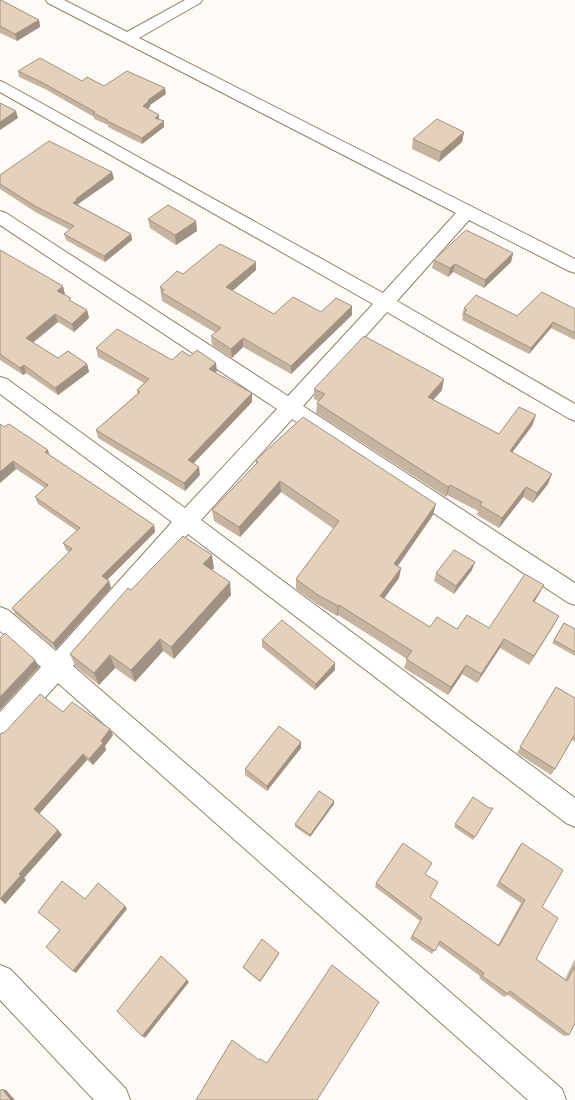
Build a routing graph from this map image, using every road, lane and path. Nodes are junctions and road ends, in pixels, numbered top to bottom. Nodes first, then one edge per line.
1 (53, 0) edge
2 (195, 0) edge
3 (128, 38) junction
4 (0, 86) edge
5 (467, 212) junction
6 (0, 217) edge
7 (575, 267) edge
8 (385, 303) junction
9 (0, 384) edge
10 (290, 407) junction
11 (575, 413) edge
12 (187, 521) junction
13 (575, 595) edge
14 (0, 617) edge
15 (57, 667) junction
16 (0, 730) edge
17 (575, 814) edge
18 (0, 979) edge
19 (115, 1100) edge
20 (551, 1100) edge

1 - 3 street
2 - 3 street
3 - 5 street
4 - 8 street
5 - 7 street
5 - 8 street
6 - 10 street
8 - 10 street
8 - 11 street
9 - 12 street
10 - 12 street
10 - 13 street
12 - 15 street
12 - 17 street
14 - 15 street
15 - 16 street
15 - 20 street
18 - 19 street

